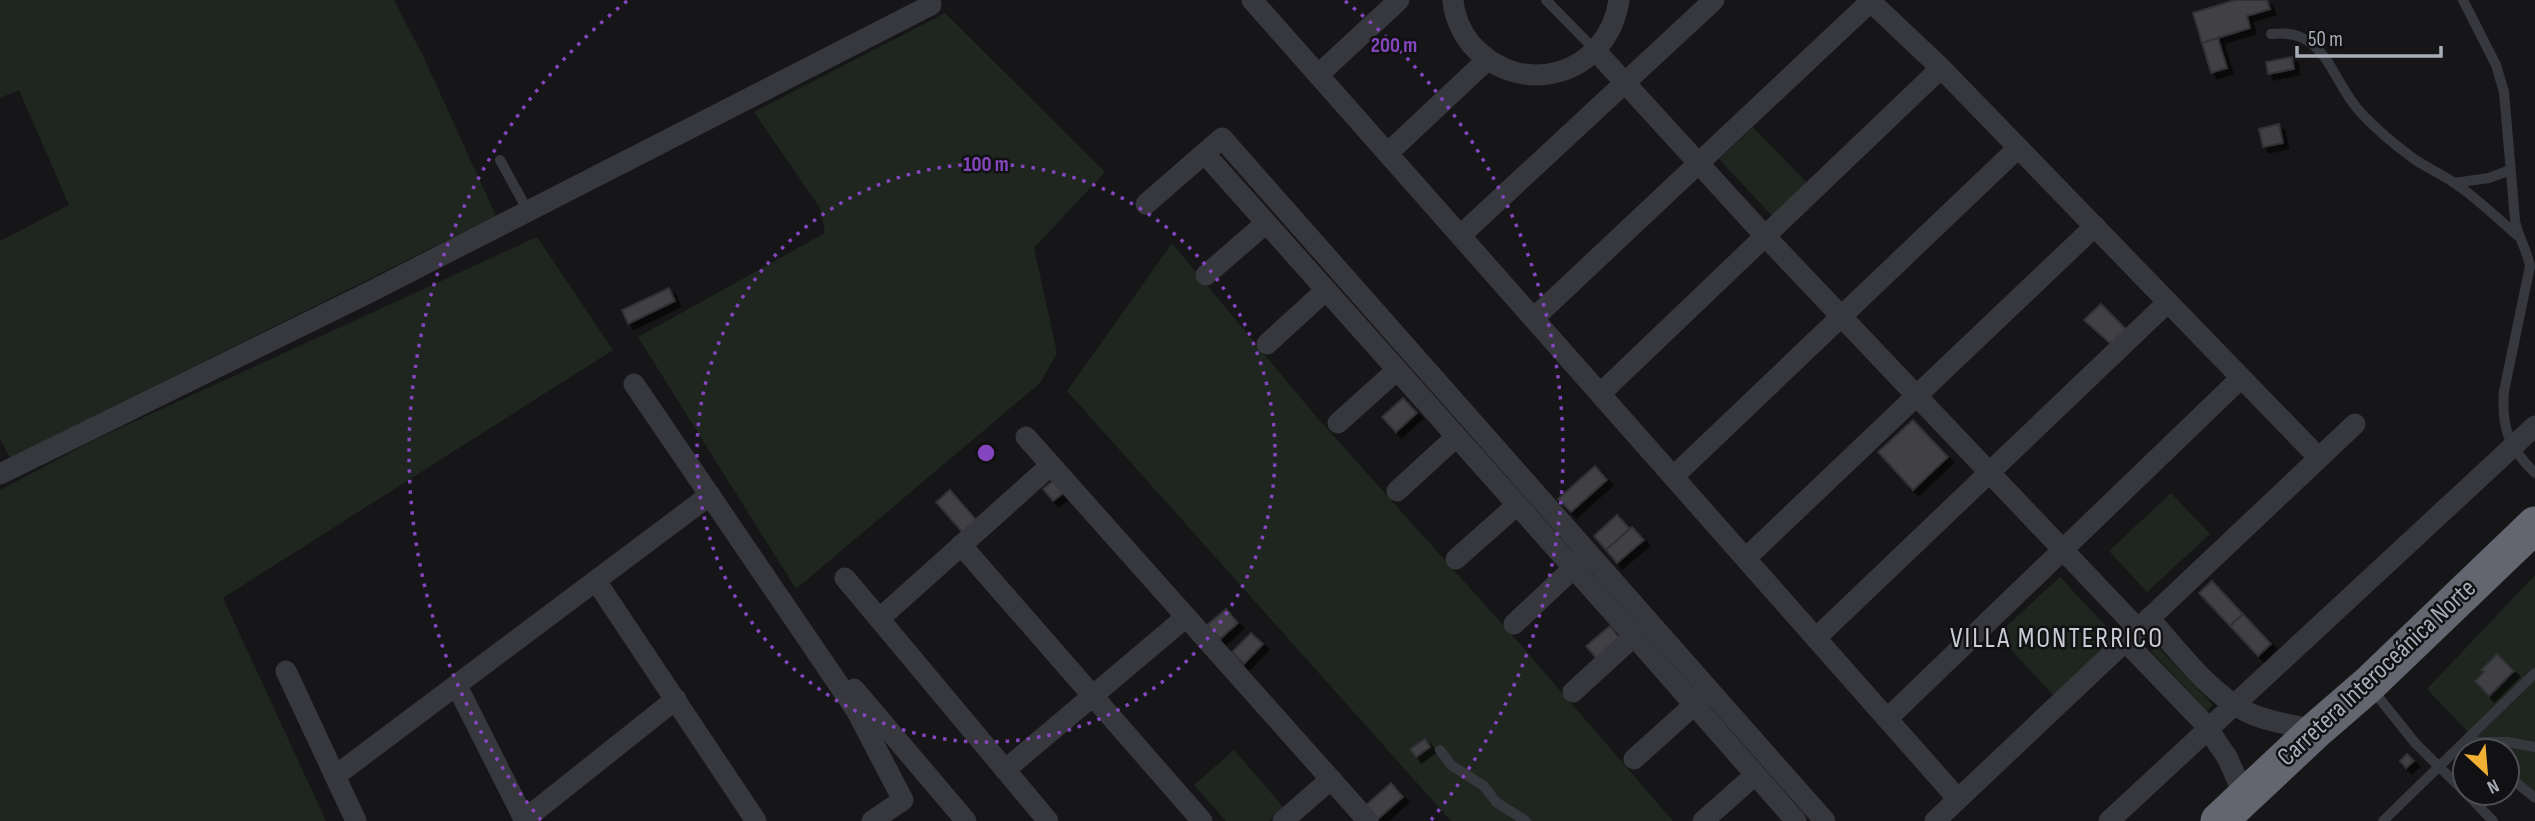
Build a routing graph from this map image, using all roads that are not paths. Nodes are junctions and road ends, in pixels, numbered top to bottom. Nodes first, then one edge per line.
1 (930, 0) edge
2 (1252, 0) edge
3 (1399, 0) edge
4 (1453, 0) edge
5 (1546, 0) edge
6 (1619, 0) edge
7 (1714, 0) edge
8 (2463, 0) edge
9 (1870, 1) edge
10 (2271, 34) dead end
11 (1595, 50) junction
12 (1487, 60) junction
13 (1941, 68) junction
14 (1318, 75) junction
15 (1626, 82) junction
16 (2018, 148) junction
17 (1388, 153) junction
18 (1205, 154) junction
19 (500, 160) dead end
20 (1699, 163) junction
21 (2510, 170) junction
22 (2454, 183) junction
23 (1146, 204) dead end
24 (528, 211) junction
25 (1266, 223) junction
26 (2095, 226) junction
27 (1461, 235) junction
28 (1765, 236) junction
29 (2518, 236) junction
30 (1206, 275) dead end
31 (1326, 290) junction
32 (2168, 303) junction
33 (1842, 316) junction
34 (1534, 318) junction
35 (1267, 344) dead end
36 (1397, 370) junction
37 (2241, 378) junction
38 (634, 384) dead end
39 (1601, 393) junction
40 (1917, 396) junction
41 (1338, 423) dead end
42 (2355, 424) dead end
43 (2535, 426) edge
44 (1026, 437) dead end
45 (1456, 437) junction
46 (2513, 446) junction
47 (2319, 458) junction
48 (1051, 465) junction
49 (1990, 473) junction
50 (2535, 473) edge
51 (0, 474) edge
52 (1674, 476) junction
53 (1397, 491) dead end
54 (710, 495) junction
55 (1517, 505) junction
56 (2535, 525) edge
57 (961, 545) junction
58 (2063, 550) junction
59 (1590, 552) junction
60 (1746, 558) junction
61 (1455, 559) dead end
62 (1573, 568) junction
63 (845, 578) dead end
64 (596, 581) junction
65 (788, 610) junction
66 (1186, 617) junction
67 (878, 619) junction
68 (1514, 624) dead end
69 (2137, 629) junction
70 (1634, 636) junction
71 (1816, 638) junction
72 (286, 671) dead end
73 (2535, 673) edge
74 (2368, 685) junction
75 (457, 686) junction
76 (1712, 690) junction
77 (1573, 692) dead end
78 (1092, 696) junction
79 (676, 699) junction
80 (1694, 704) junction
81 (2235, 705) junction
82 (1887, 719) junction
83 (2208, 729) junction
84 (2316, 730) junction
85 (2471, 737) edge
86 (1440, 750) dead end
87 (2451, 755) edge
88 (1634, 759) dead end
89 (2438, 766) junction
90 (1005, 771) junction
91 (1755, 775) junction
92 (335, 776) junction
93 (1331, 779) junction
94 (2451, 779) edge
95 (2521, 786) edge
96 (2535, 798) edge
97 (1958, 799) junction
98 (2479, 807) edge
99 (2232, 809) edge
100 (356, 821) edge
101 (524, 821) edge
102 (756, 821) edge
103 (872, 821) edge
104 (966, 821) edge
105 (1048, 821) edge
106 (1202, 821) edge
107 (1283, 821) edge
108 (1368, 821) edge
109 (1526, 821) edge
110 (1703, 821) edge
111 (1796, 821) edge
112 (1825, 821) edge
113 (1935, 821) edge
114 (2109, 821) edge
115 (2383, 821) edge
116 (2493, 821) edge

1 - 24 street
2 - 14 street
3 - 14 street
4 - 12 street
5 - 11 lane
6 - 11 street
7 - 15 street
8 - 21 lane
9 - 13 street
9 - 20 street
10 - 22 lane
11 - 12 street
11 - 15 street
12 - 17 street
13 - 16 street
13 - 28 street
14 - 17 street
15 - 20 street
15 - 27 street
16 - 26 street
16 - 33 street
17 - 27 street
18 - 23 street
18 - 25 street
18 - 59 street
19 - 24 lane
20 - 28 street
20 - 34 street
21 - 22 lane
21 - 29 lane
22 - 29 lane
24 - 51 street
25 - 30 street
25 - 31 street
26 - 32 street
26 - 40 street
27 - 34 street
28 - 33 street
28 - 39 street
29 - 46 lane
31 - 35 street
31 - 36 street
32 - 37 street
32 - 49 street
33 - 40 street
33 - 52 street
34 - 39 street
36 - 41 street
36 - 45 street
37 - 47 street
37 - 58 street
38 - 54 street
39 - 52 street
40 - 49 street
40 - 60 street
42 - 47 street
43 - 46 street
44 - 48 street
45 - 53 street
45 - 55 street
46 - 50 lane
46 - 81 street
47 - 69 street
48 - 57 street
48 - 66 street
49 - 58 street
49 - 71 street
52 - 60 street
54 - 64 street
54 - 65 street
55 - 61 street
55 - 62 street
56 - 74 highway, Carretera Interoceánica Norte
57 - 67 street
57 - 78 street
58 - 69 street
58 - 82 street
59 - 62 street
59 - 76 street
60 - 71 street
62 - 68 street
62 - 70 street
63 - 67 street
64 - 75 street
64 - 79 street
65 - 103 street
65 - 104 street
66 - 78 street
66 - 93 street
67 - 90 street
69 - 81 street
69 - 83 street
69 - 97 street
70 - 77 street
70 - 80 street
71 - 82 street
72 - 92 street
73 - 85 lane
74 - 84 highway, Carretera Interoceánica Norte
74 - 89 lane
75 - 92 street
75 - 101 street
76 - 80 street
76 - 112 street
78 - 90 street
78 - 106 street
79 - 101 street
79 - 102 street
80 - 88 street
80 - 91 street
81 - 83 street
81 - 84 street
82 - 97 street
83 - 99 street
83 - 114 street
84 - 99 highway, Carretera Interoceánica Norte
86 - 109 lane
87 - 89 lane
89 - 94 lane
89 - 115 lane
90 - 105 street
91 - 110 street
91 - 111 street
92 - 100 street
93 - 107 street
93 - 108 street
95 - 96 lane
97 - 113 street
98 - 116 lane

